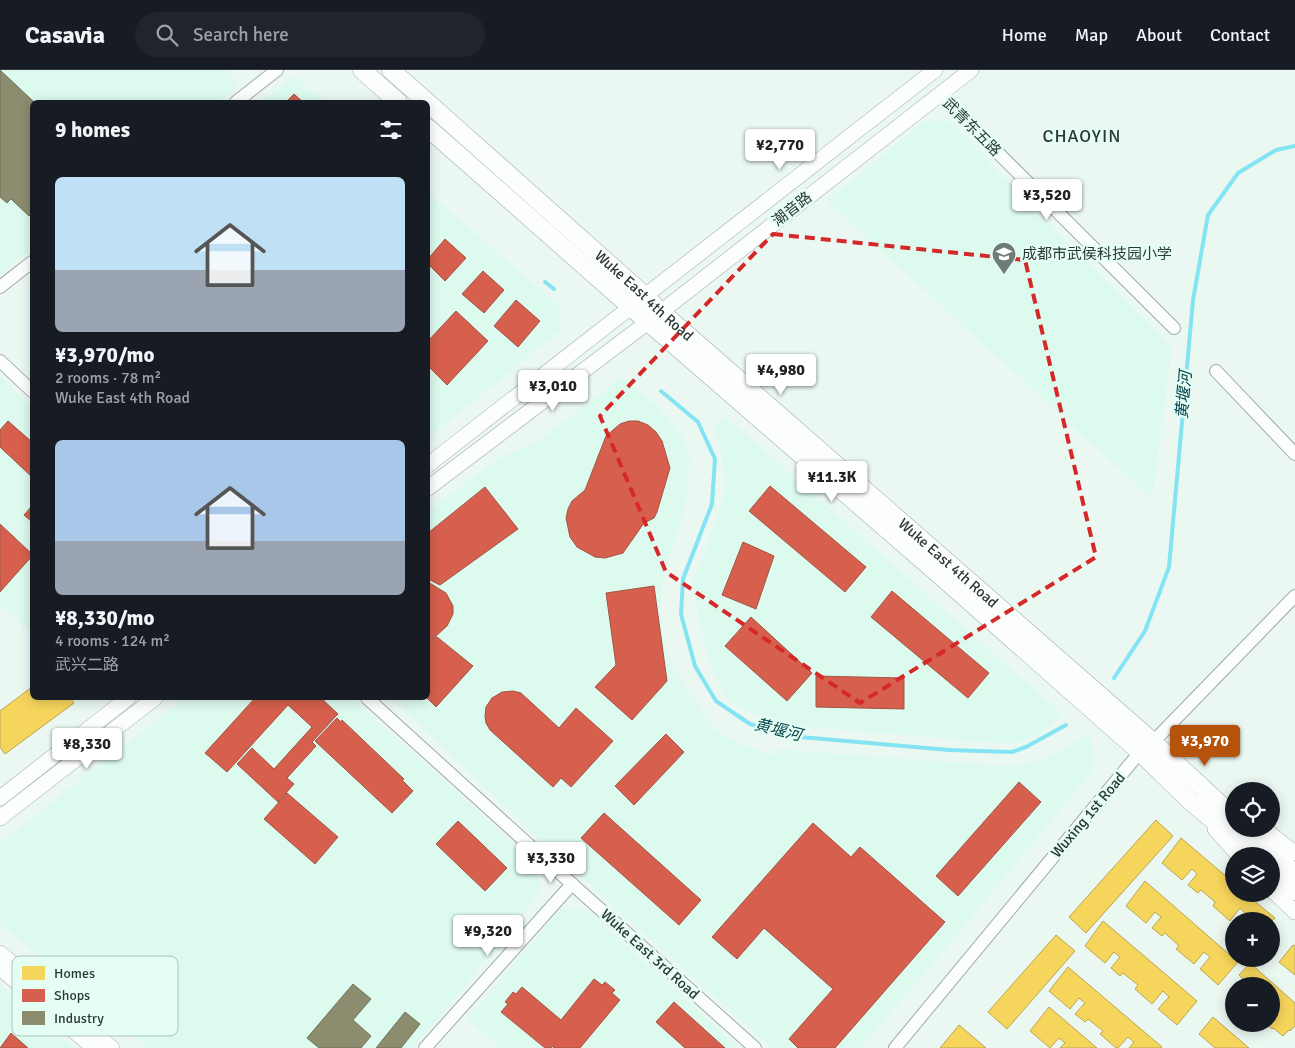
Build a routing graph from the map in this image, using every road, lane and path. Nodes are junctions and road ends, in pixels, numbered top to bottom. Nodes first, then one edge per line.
1 (277, 70) edge
2 (362, 70) edge
3 (392, 70) edge
4 (971, 70) edge
5 (925, 73) edge
6 (940, 95) junction
7 (239, 100) edge
8 (396, 100) edge
9 (426, 100) edge
10 (430, 104) edge
11 (430, 130) edge
12 (30, 264) edge
13 (0, 287) edge
14 (644, 295) junction
15 (631, 308) junction
16 (654, 316) junction
17 (1174, 328) dead end
18 (0, 361) edge
19 (1216, 371) dead end
20 (30, 388) edge
21 (1295, 454) edge
22 (430, 463) edge
23 (430, 486) edge
24 (1295, 596) edge
25 (125, 700) edge
26 (152, 700) edge
27 (369, 700) edge
28 (1147, 747) junction
29 (1194, 779) junction
30 (0, 798) edge
31 (1188, 799) junction
32 (1225, 801) edge
33 (1225, 808) edge
34 (0, 818) edge
35 (1274, 837) edge
36 (1231, 847) edge
37 (1253, 847) edge
38 (1295, 854) edge
39 (1280, 865) edge
40 (1295, 874) edge
41 (1280, 878) edge
42 (572, 884) junction
43 (1295, 891) edge
44 (1280, 898) edge
45 (1295, 912) edge
46 (0, 953) edge
47 (12, 963) edge
48 (0, 968) edge
49 (12, 978) edge
50 (80, 1036) edge
51 (98, 1036) edge
52 (94, 1048) edge
53 (112, 1048) edge
54 (425, 1048) edge
55 (755, 1048) edge
56 (895, 1048) edge

1 - 7 street
2 - 8 main road
3 - 9 main road, Wuke East 4th Road
4 - 6 street, 潮音路
5 - 14 street, 潮音路
6 - 16 street, 潮音路
6 - 17 street, 武青东五路
10 - 14 main road, Wuke East 4th Road
11 - 15 main road, Wuke East 4th Road
12 - 13 street
14 - 15 street, 潮音路
14 - 16 main road, Wuke East 4th Road
15 - 16 main road, Wuke East 4th Road
15 - 22 street, 潮音路
16 - 23 street, 潮音路
16 - 28 main road, Wuke East 4th Road
18 - 20 street
19 - 21 street
24 - 28 street, Wuxing 1st Road
25 - 30 street
26 - 34 street
27 - 42 street, Wuke East 3rd Road
28 - 29 main road, Wuke East 4th Road
28 - 31 main road, Wuke East 4th Road
28 - 56 street, Wuxing 1st Road
29 - 32 street
29 - 33 main road, Wuke East 4th Road
31 - 36 street
31 - 37 main road, Wuke East 4th Road
35 - 38 street
39 - 40 main road
41 - 43 main road
42 - 54 street
42 - 55 street, Wuke East 3rd Road
44 - 45 street
46 - 47 street
48 - 49 street
50 - 52 street
51 - 53 street

